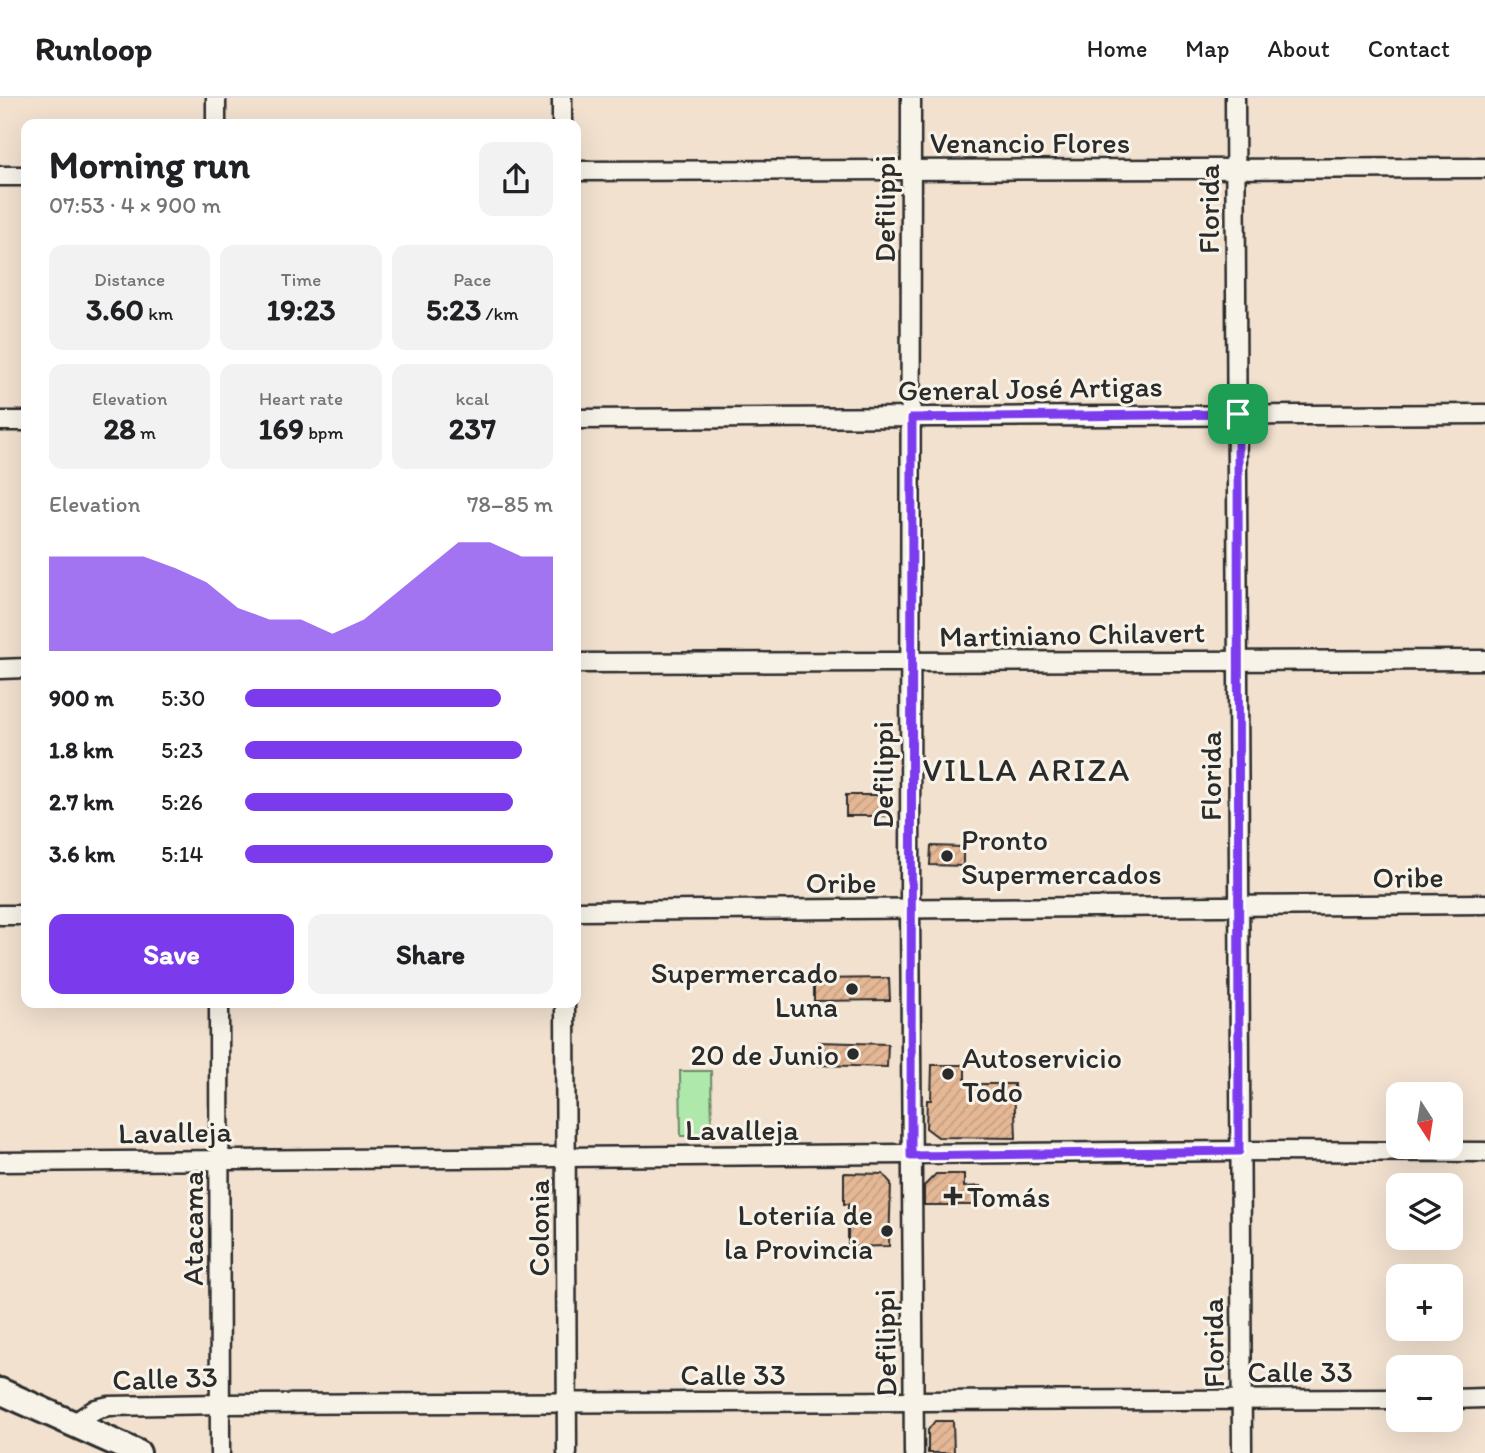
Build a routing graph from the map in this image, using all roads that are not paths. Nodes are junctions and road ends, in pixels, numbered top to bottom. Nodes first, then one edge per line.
1 (216, 98) edge
2 (562, 98) edge
3 (911, 98) edge
4 (1236, 98) edge
5 (216, 119) edge
6 (562, 119) edge
7 (1236, 168) junction
8 (1485, 168) edge
9 (912, 170) junction
10 (581, 171) edge
11 (0, 176) edge
12 (21, 176) edge
13 (1238, 414) junction
14 (1485, 414) edge
15 (912, 418) junction
16 (581, 419) edge
17 (0, 421) edge
18 (21, 421) edge
19 (1238, 660) junction
20 (1485, 660) edge
21 (581, 663) edge
22 (910, 663) junction
23 (0, 668) edge
24 (21, 668) edge
25 (1485, 904) edge
26 (1239, 908) junction
27 (909, 909) junction
28 (581, 911) edge
29 (0, 915) edge
30 (21, 915) edge
31 (219, 1008) edge
32 (565, 1008) edge
33 (1239, 1151) junction
34 (1485, 1152) edge
35 (911, 1156) junction
36 (566, 1158) junction
37 (219, 1160) junction
38 (0, 1162) edge
39 (0, 1391) edge
40 (1485, 1398) edge
41 (1241, 1399) junction
42 (1386, 1399) edge
43 (1463, 1399) edge
44 (568, 1402) junction
45 (913, 1402) junction
46 (221, 1404) junction
47 (73, 1424) junction
48 (138, 1453) edge
49 (220, 1453) edge
50 (567, 1453) edge
51 (914, 1453) edge
52 (1242, 1453) edge

1 - 5 street
2 - 6 street
3 - 9 street, Defilippi
4 - 7 street, Florida
7 - 8 street, Venancio Flores
7 - 9 street, Venancio Flores
7 - 13 street, Florida
9 - 10 street, Venancio Flores
9 - 15 street, Defilippi
11 - 12 street
13 - 14 street, General José Artigas
13 - 15 street, General José Artigas
13 - 19 street, Florida
15 - 16 street, General José Artigas
15 - 22 street, Defilippi
17 - 18 street
19 - 20 street, Martiniano Chilavert
19 - 22 street, Martiniano Chilavert
19 - 26 street, Florida
21 - 22 street, Martiniano Chilavert
22 - 27 street, Defilippi
23 - 24 street
25 - 26 street, Oribe
26 - 27 street, Oribe
26 - 33 street, Florida
27 - 28 street, Oribe
27 - 35 street, Defilippi
29 - 30 street
31 - 37 street, Atacama
32 - 36 street, Colonia
33 - 34 street, Lavalleja
33 - 35 street, Lavalleja
33 - 41 street, Florida
35 - 36 street, Lavalleja
35 - 45 street, Defilippi
36 - 37 street, Lavalleja
36 - 44 street, Colonia
37 - 38 street, Lavalleja
37 - 46 street, Atacama
39 - 47 street
40 - 43 street
41 - 42 street, Calle 33
41 - 45 street, Calle 33
41 - 52 street, Florida
44 - 45 street, Calle 33
44 - 46 street, Calle 33
44 - 50 street, Colonia
45 - 51 street, Defilippi
46 - 47 street, Calle 33
46 - 49 street, Atacama
47 - 48 street

